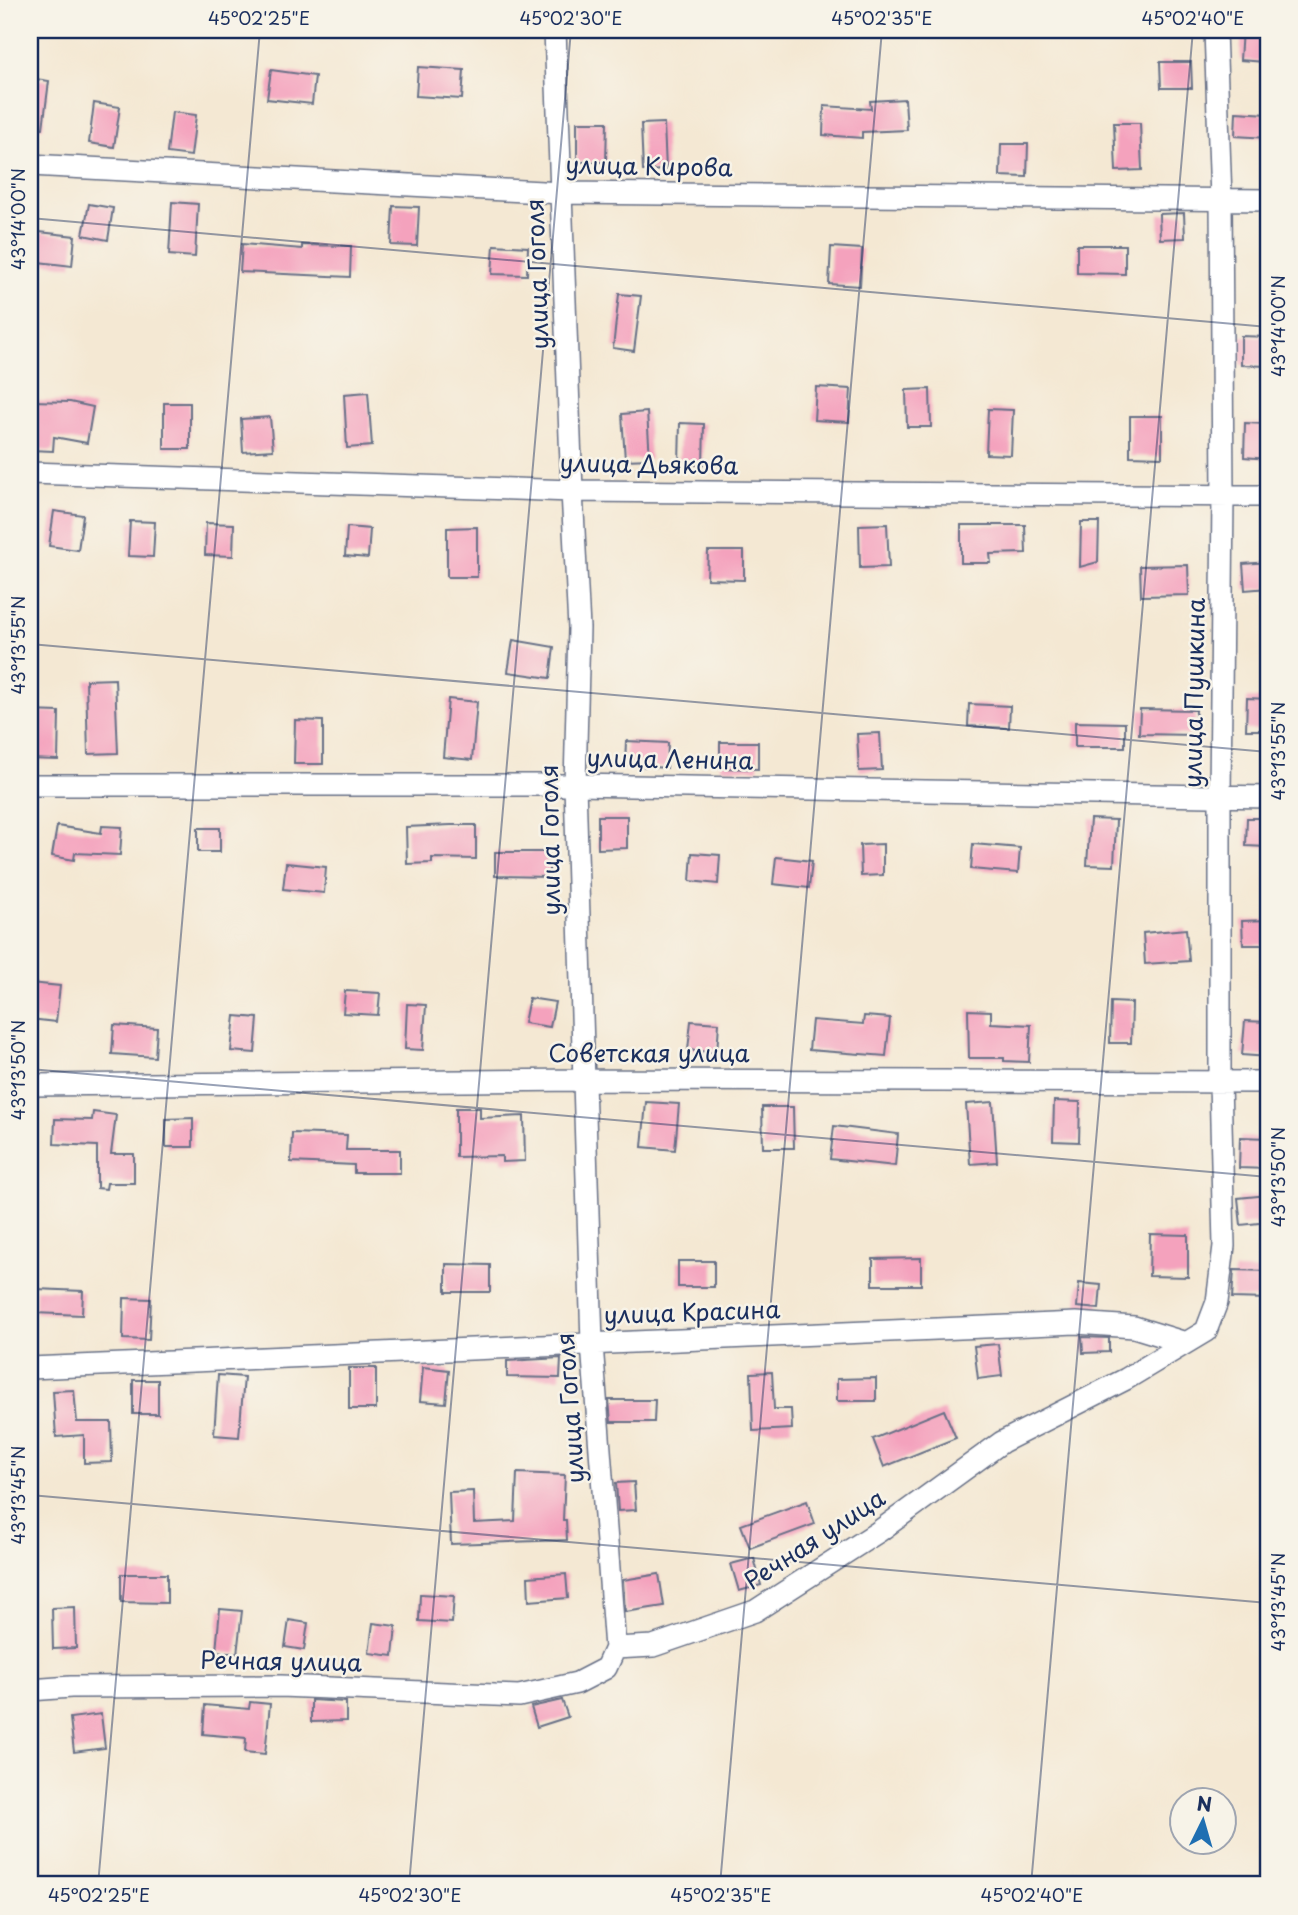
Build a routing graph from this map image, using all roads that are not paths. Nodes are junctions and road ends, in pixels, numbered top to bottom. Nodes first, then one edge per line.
1 (555, 30) edge
2 (1214, 30) edge
3 (30, 165) edge
4 (562, 193) junction
5 (1221, 199) junction
6 (1268, 200) edge
7 (30, 474) edge
8 (572, 491) junction
9 (1223, 496) junction
10 (1268, 496) edge
11 (30, 785) edge
12 (575, 785) junction
13 (1220, 796) junction
14 (1268, 797) edge
15 (584, 1080) junction
16 (1220, 1081) junction
17 (1268, 1082) edge
18 (30, 1084) edge
19 (1186, 1343) junction
20 (592, 1344) junction
21 (30, 1368) edge
22 (614, 1648) junction
23 (30, 1690) edge

1 - 4 street, улица Гоголя
2 - 5 street, улица Пушкина
3 - 4 street, улица Кирова
4 - 5 street, улица Кирова
4 - 8 street, улица Гоголя
5 - 6 street, улица Кирова
5 - 9 street, улица Пушкина
7 - 8 street, улица Дьякова
8 - 9 street, улица Дьякова
8 - 12 street, улица Гоголя
9 - 10 street, улица Дьякова
9 - 13 street, улица Пушкина
11 - 12 street, улица Ленина
12 - 13 street, улица Ленина
12 - 15 street, улица Гоголя
13 - 14 street, улица Ленина
13 - 16 street, улица Пушкина
15 - 16 street, Советская улица
15 - 18 street, Советская улица
15 - 20 street, улица Гоголя
16 - 17 street, Советская улица
16 - 19 street, улица Пушкина
19 - 20 street, улица Красина
19 - 22 street, Речная улица
20 - 21 street, улица Красина
20 - 22 street, улица Гоголя
22 - 23 street, Речная улица

